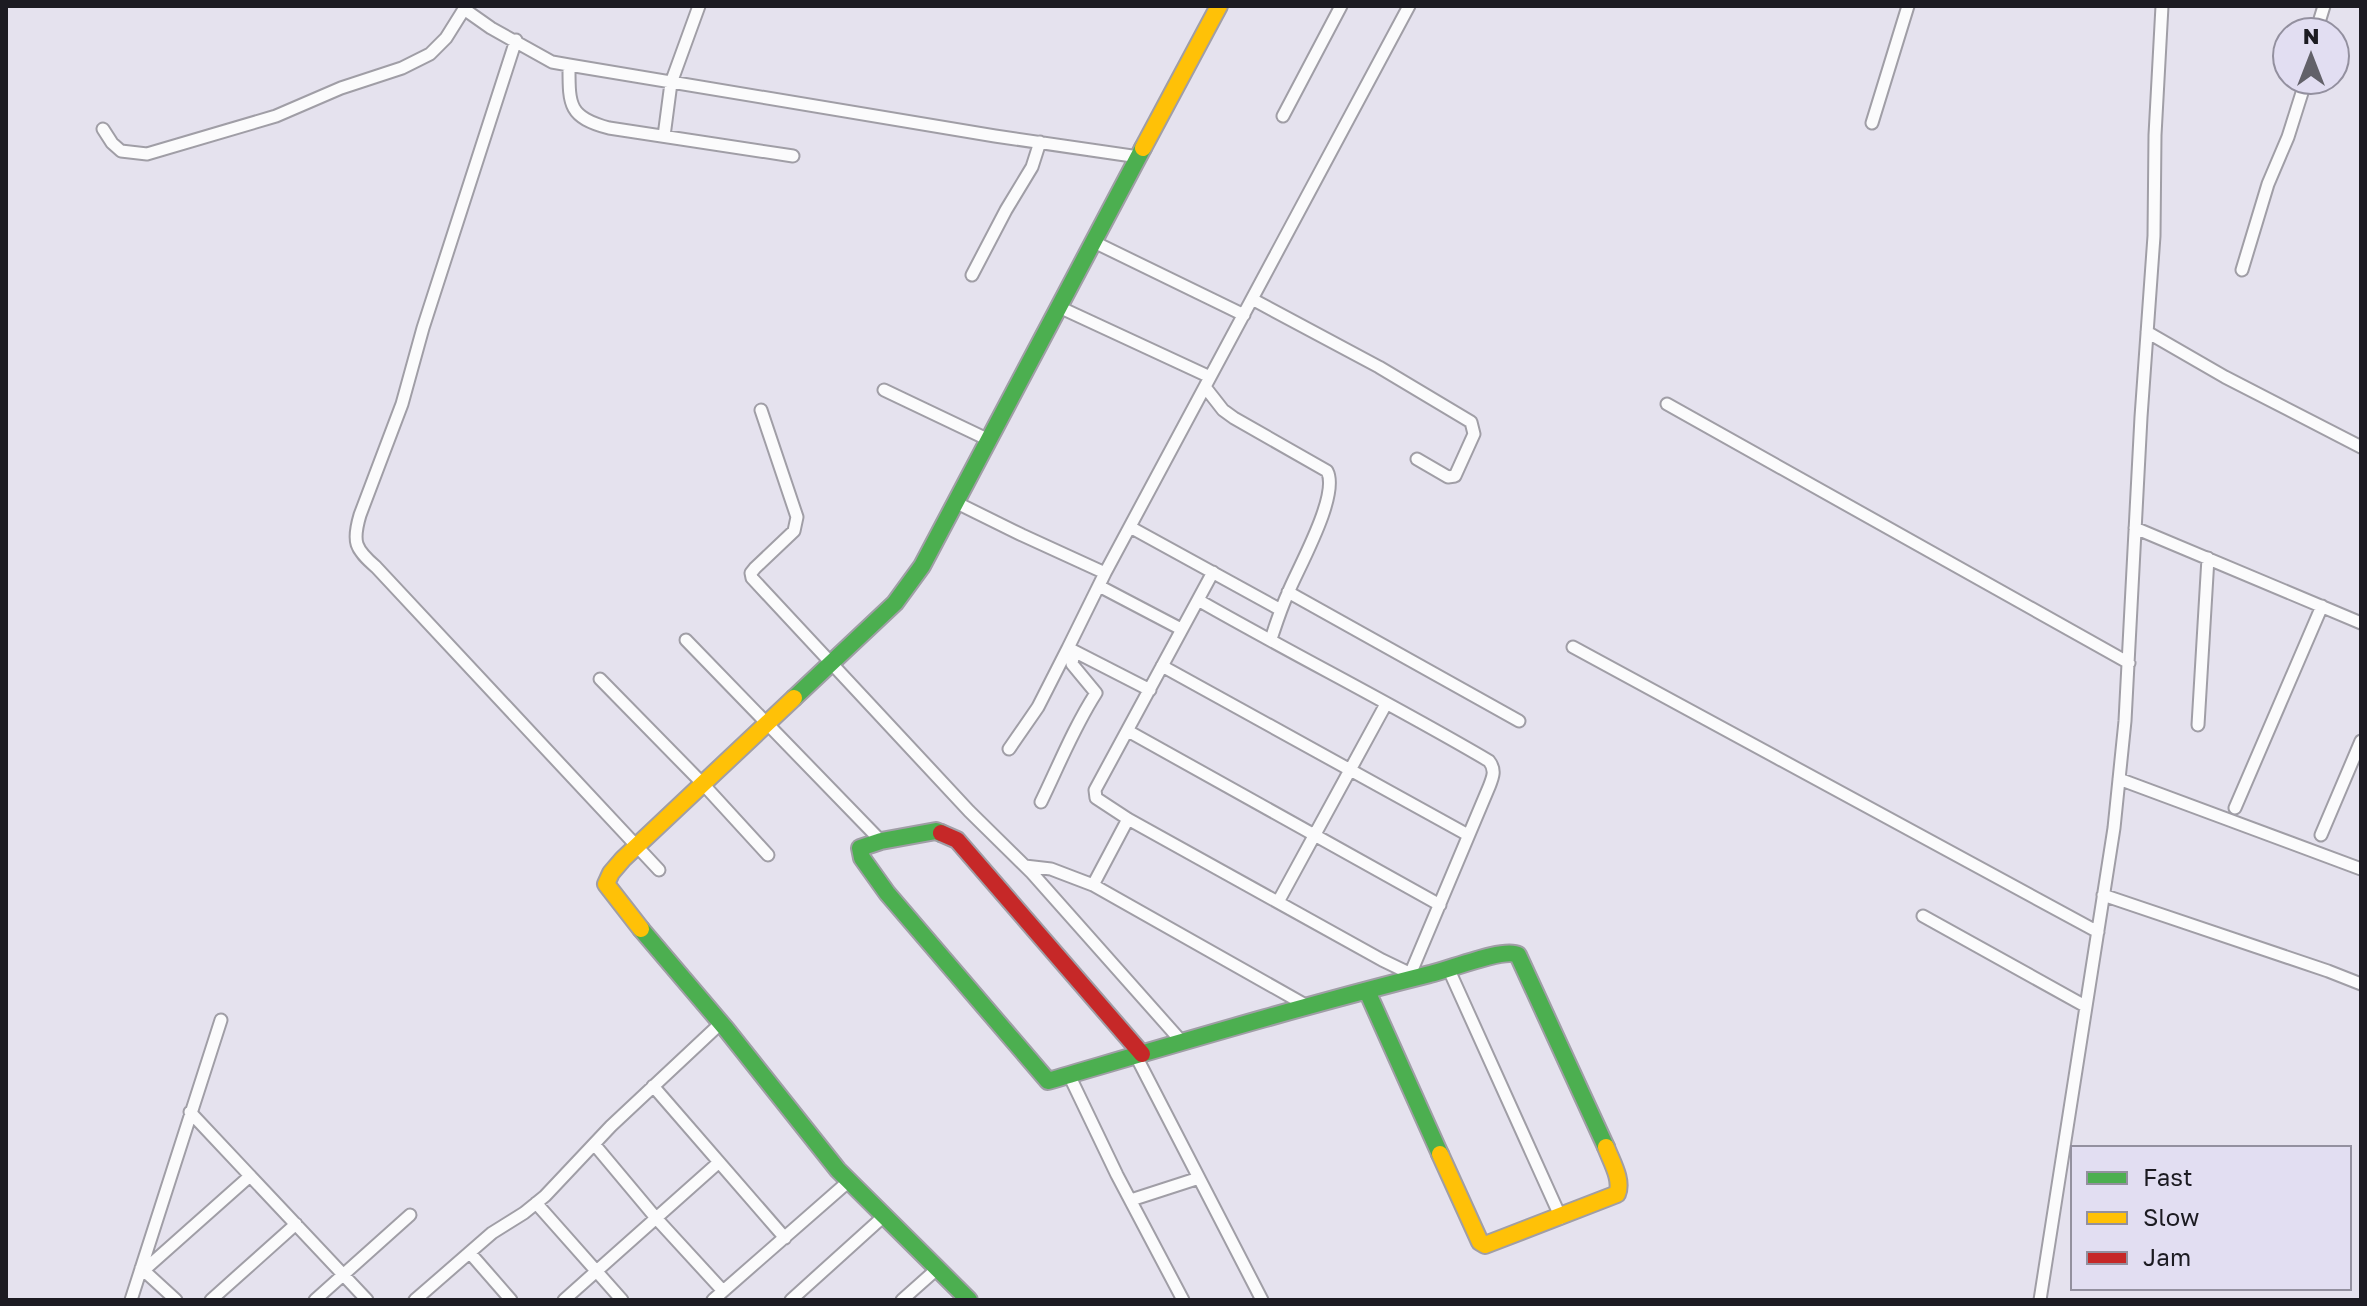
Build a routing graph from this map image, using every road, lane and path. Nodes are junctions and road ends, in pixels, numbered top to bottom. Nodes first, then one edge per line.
1 (699, 6) edge
2 (1219, 6) edge
3 (1341, 6) edge
4 (1409, 6) edge
5 (1908, 6) edge
6 (2162, 6) edge
7 (465, 7) edge
8 (516, 40) junction
9 (569, 65) junction
10 (671, 83) junction
11 (2301, 96) edge
12 (1283, 116) dead end
13 (1872, 123) dead end
14 (103, 129) dead end
15 (664, 136) junction
16 (1040, 142) junction
17 (793, 156) dead end
18 (1139, 157) junction
19 (1094, 242) junction
20 (2242, 270) dead end
21 (972, 275) dead end
22 (1252, 299) junction
23 (1059, 307) junction
24 (1244, 315) junction
25 (2147, 332) junction
26 (1208, 382) junction
27 (884, 390) dead end
28 (1667, 404) dead end
29 (761, 410) dead end
30 (989, 440) junction
31 (2360, 445) edge
32 (1417, 459) dead end
33 (955, 502) junction
34 (1130, 527) junction
35 (2135, 528) junction
36 (2208, 558) junction
37 (1213, 572) junction
38 (1105, 573) junction
39 (1099, 586) junction
40 (1288, 592) junction
41 (1198, 600) junction
42 (2322, 606) junction
43 (1281, 610) junction
44 (2361, 623) edge
45 (1181, 629) junction
46 (1271, 639) junction
47 (686, 640) dead end
48 (1573, 647) dead end
49 (1071, 649) junction
50 (832, 662) junction
51 (2129, 663) junction
52 (1162, 666) junction
53 (600, 679) dead end
54 (1150, 690) junction
55 (1386, 704) junction
56 (1519, 721) dead end
57 (768, 723) junction
58 (2198, 725) dead end
59 (1128, 731) junction
60 (2361, 741) edge
61 (1009, 749) dead end
62 (1350, 770) junction
63 (2119, 779) junction
64 (703, 784) junction
65 (1041, 802) dead end
66 (2235, 808) dead end
67 (1128, 819) junction
68 (1468, 835) junction
69 (2321, 835) dead end
70 (1314, 837) junction
71 (881, 841) junction
72 (637, 846) junction
73 (768, 855) dead end
74 (1025, 866) junction
75 (2361, 869) edge
76 (659, 870) dead end
77 (1093, 885) junction
78 (2103, 895) junction
79 (1278, 902) junction
80 (1440, 905) junction
81 (1923, 916) dead end
82 (2098, 932) junction
83 (1449, 970) junction
84 (1409, 977) junction
85 (2361, 984) edge
86 (1367, 991) junction
87 (2085, 1006) junction
88 (1309, 1007) junction
89 (221, 1020) dead end
90 (721, 1023) junction
91 (1182, 1042) junction
92 (1139, 1055) junction
93 (1070, 1077) junction
94 (653, 1086) junction
95 (190, 1112) junction
96 (594, 1144) junction
97 (2068, 1149) edge
98 (718, 1163) junction
99 (250, 1176) junction
100 (1199, 1178) junction
101 (849, 1181) junction
102 (1131, 1200) junction
103 (536, 1203) junction
104 (410, 1215) dead end
105 (884, 1216) junction
106 (656, 1218) junction
107 (1561, 1218) junction
108 (296, 1224) junction
109 (785, 1238) junction
110 (470, 1253) junction
111 (937, 1269) junction
112 (142, 1270) junction
113 (596, 1271) junction
114 (343, 1274) junction
115 (723, 1291) junction
116 (131, 1300) edge
117 (176, 1300) edge
118 (211, 1300) edge
119 (315, 1300) edge
120 (367, 1300) edge
121 (415, 1300) edge
122 (511, 1300) edge
123 (564, 1300) edge
124 (622, 1300) edge
125 (713, 1300) edge
126 (791, 1300) edge
127 (902, 1300) edge
128 (969, 1300) edge
129 (1183, 1300) edge
130 (1262, 1300) edge
131 (2040, 1300) edge

1 - 10 street
2 - 18 street
3 - 12 street
4 - 22 street
5 - 13 street
6 - 25 street
7 - 8 street
7 - 14 street
8 - 9 street
8 - 72 street
9 - 10 street
9 - 15 street
10 - 15 street
10 - 16 street
11 - 20 street
15 - 17 street
16 - 18 street
16 - 21 street
18 - 19 street
19 - 23 street
19 - 24 street
22 - 24 street
22 - 32 street
23 - 26 street
23 - 30 street
24 - 26 street
25 - 31 street
25 - 35 street
26 - 34 street
26 - 40 street
27 - 30 street
28 - 51 street
29 - 50 street
30 - 33 street
33 - 38 street
33 - 50 street
34 - 37 street
34 - 38 street
35 - 36 street
35 - 51 street
36 - 42 street
36 - 58 street
37 - 41 street
37 - 43 street
38 - 39 street
39 - 45 street
39 - 49 street
40 - 43 street
40 - 56 street
41 - 45 street
41 - 46 street
42 - 44 street
42 - 66 street
43 - 46 street
45 - 52 street
46 - 55 street
47 - 57 street
48 - 82 street
49 - 54 street
49 - 61 street
49 - 65 street
50 - 57 street
50 - 74 street
51 - 63 street
52 - 54 street
52 - 62 street
53 - 64 street
54 - 59 street
55 - 62 street
55 - 68 street
57 - 64 street
57 - 71 street
59 - 67 street
59 - 70 street
60 - 69 street
62 - 68 street
62 - 70 street
63 - 75 street
63 - 78 street
64 - 72 street
64 - 73 street
67 - 77 street
67 - 79 street
68 - 80 street
70 - 79 street
70 - 80 street
71 - 92 street
71 - 93 street
72 - 76 street
72 - 90 street
74 - 77 street
74 - 91 street
77 - 88 street
78 - 82 street
78 - 85 street
79 - 84 street
80 - 84 street
81 - 87 street
82 - 87 street
83 - 84 street
83 - 107 street
83 - 107 street
84 - 86 street
86 - 88 street
86 - 107 street
87 - 97 street
88 - 91 street
89 - 95 street
90 - 94 street
90 - 101 street
91 - 92 street
92 - 93 street
92 - 100 street
93 - 102 street
94 - 96 street
94 - 98 street
95 - 99 street
95 - 112 street
96 - 103 street
96 - 106 street
97 - 131 street
98 - 106 street
98 - 109 street
99 - 108 street
99 - 112 street
100 - 102 street
100 - 130 street
101 - 105 street
101 - 109 street
102 - 129 street
103 - 110 street
103 - 113 street
104 - 114 street
105 - 111 street
105 - 126 street
106 - 113 street
106 - 115 street
108 - 114 street
108 - 118 street
109 - 115 street
110 - 121 street
110 - 122 street
111 - 127 street
111 - 128 street
112 - 116 street
112 - 117 street
113 - 123 street
113 - 124 street
114 - 119 street
114 - 120 street
115 - 125 street

